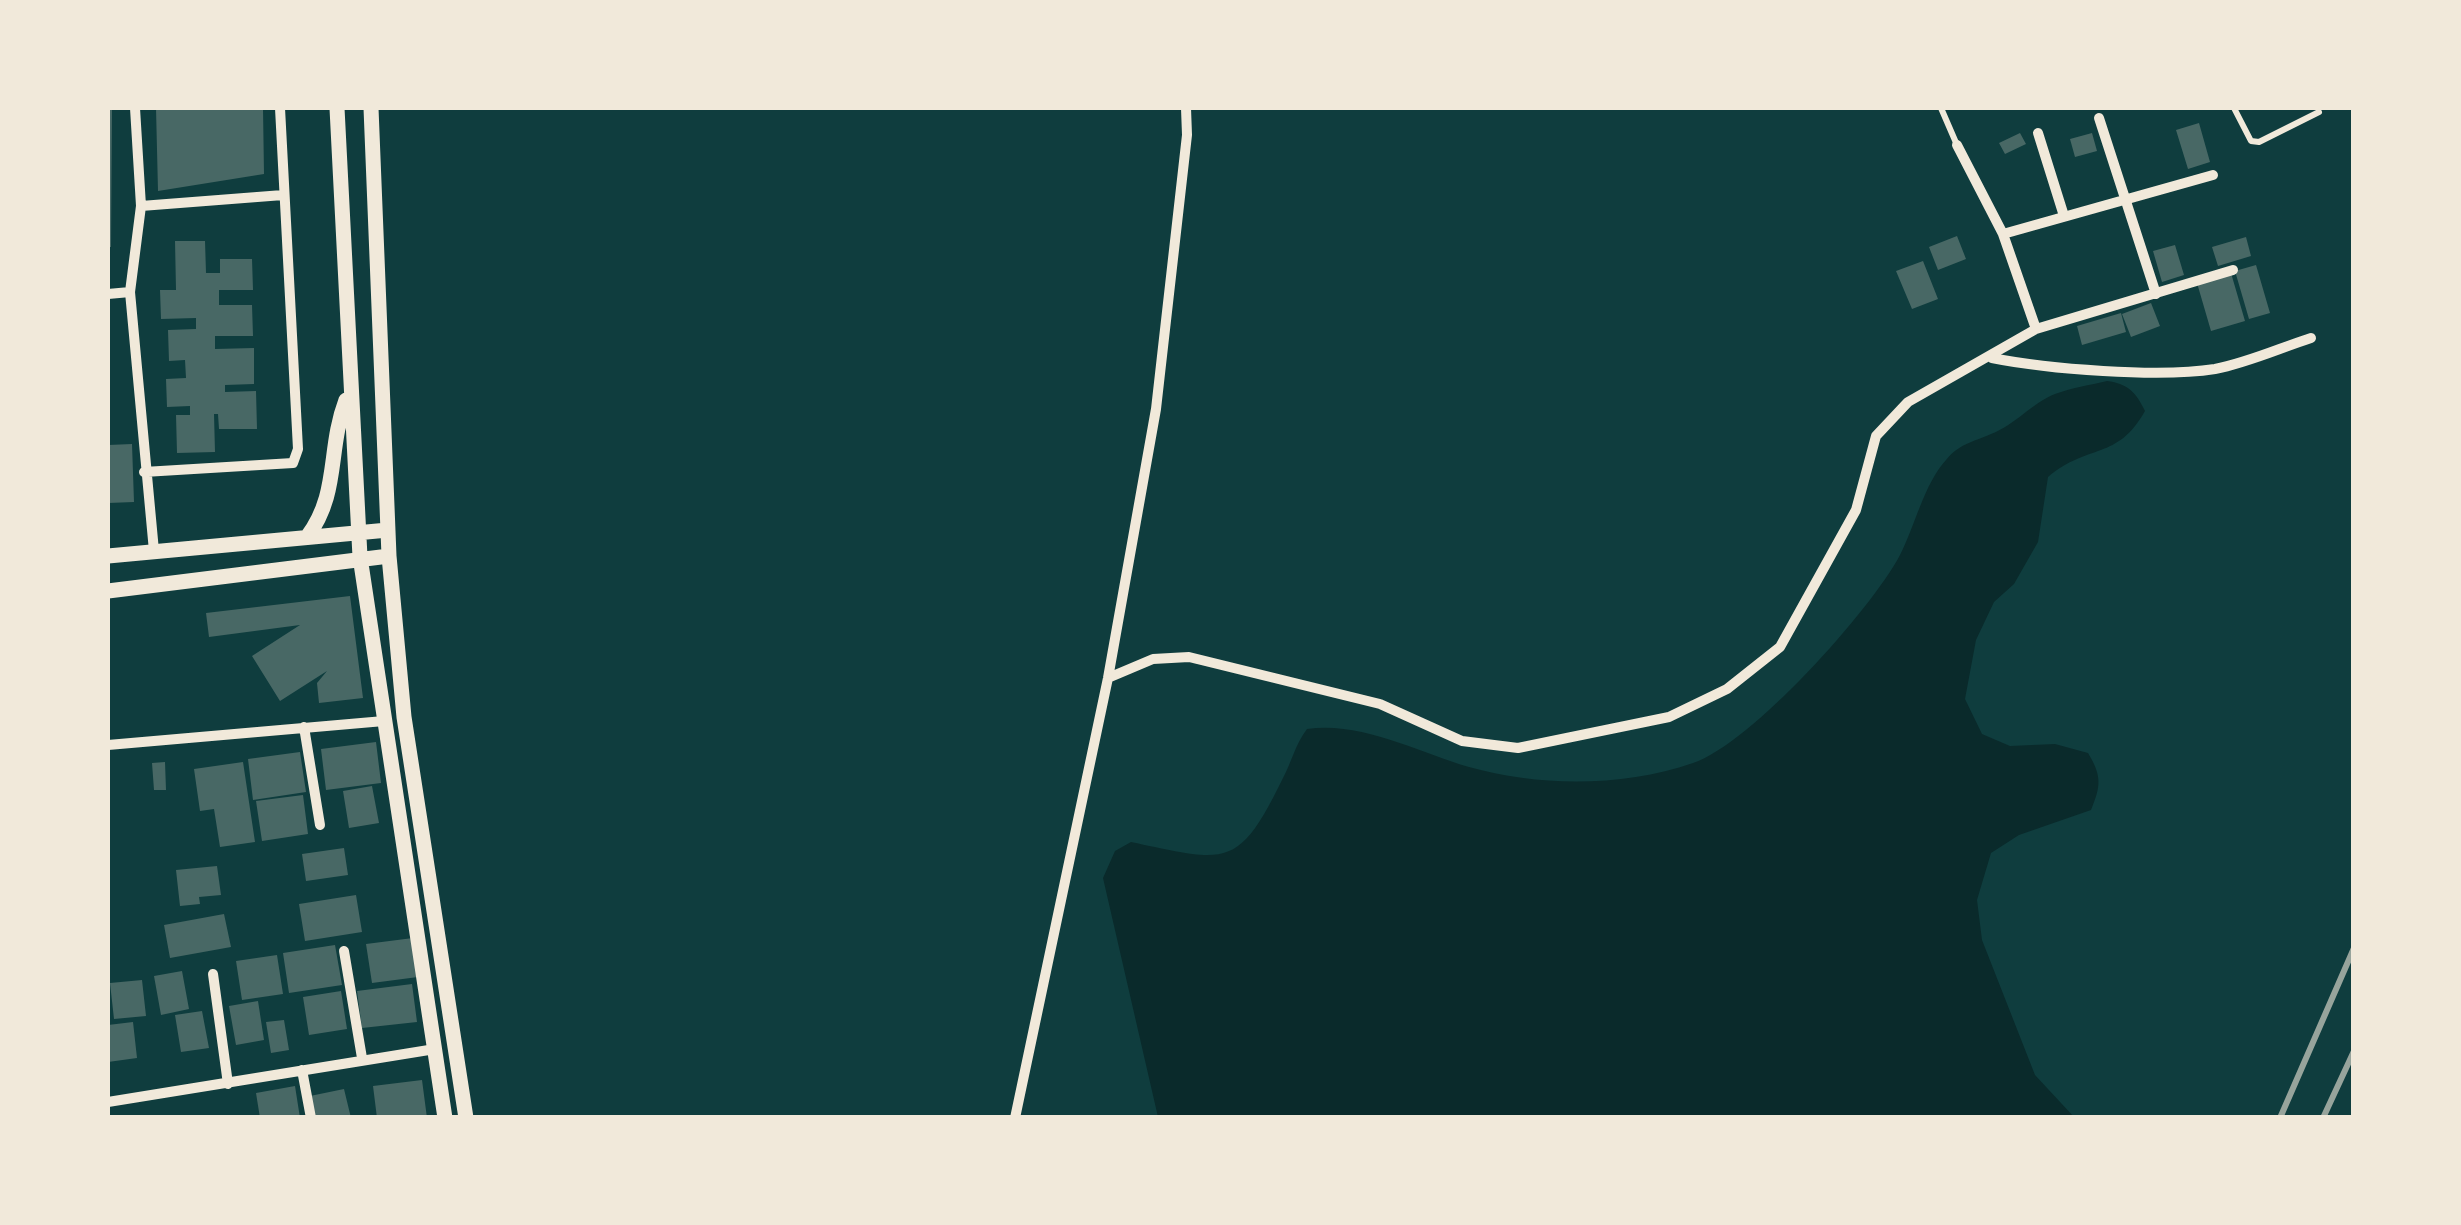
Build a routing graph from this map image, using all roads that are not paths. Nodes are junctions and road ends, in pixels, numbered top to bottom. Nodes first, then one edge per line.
1 (135, 108) edge
2 (280, 108) edge
3 (337, 108) edge
4 (371, 108) edge
5 (1186, 108) edge
6 (1941, 108) edge
7 (2234, 108) edge
8 (2319, 112) dead end
9 (2098, 118) dead end
10 (2038, 133) dead end
11 (1957, 145) joint
12 (2213, 175) dead end
13 (283, 195) junction
14 (2126, 200) junction
15 (141, 206) junction
16 (2064, 216) junction
17 (2003, 234) junction
18 (2232, 270) dead end
19 (130, 292) junction
20 (108, 294) edge
21 (2156, 294) junction
22 (2036, 329) junction
23 (2310, 338) dead end
24 (1991, 357) junction
25 (350, 392) junction
26 (144, 472) junction
27 (388, 530) junction
28 (358, 533) junction
29 (306, 538) junction
30 (154, 551) junction
31 (108, 556) edge
32 (389, 556) junction
33 (360, 558) junction
34 (108, 591) edge
35 (1108, 678) junction
36 (384, 721) junction
37 (304, 727) junction
38 (108, 746) edge
39 (320, 825) dead end
40 (344, 952) dead end
41 (213, 974) dead end
42 (435, 1049) junction
43 (362, 1058) junction
44 (302, 1070) junction
45 (228, 1084) junction
46 (108, 1102) edge
47 (311, 1118) edge
48 (446, 1118) edge
49 (466, 1118) edge
50 (1015, 1118) edge

1 - 15 street
2 - 13 street
3 - 25 street
4 - 27 street
5 - 35 street
6 - 11 lane
7 - 8 lane
9 - 14 street
10 - 16 street
11 - 17 street
12 - 14 street
13 - 15 street
13 - 26 street
14 - 16 street
14 - 21 street
15 - 19 street
16 - 17 street
17 - 22 street
18 - 21 street
19 - 20 street
19 - 26 street
21 - 22 street
22 - 24 street
23 - 24 street
24 - 35 street
25 - 28 street
25 - 29 street
26 - 30 street
27 - 28 street
27 - 32 street
28 - 29 street
28 - 33 street
29 - 30 street
30 - 31 street
32 - 33 street
32 - 49 street
33 - 34 street
33 - 36 street
35 - 50 street
36 - 37 street
36 - 42 street
37 - 38 street
37 - 39 street
40 - 43 street
41 - 45 street
42 - 43 street
42 - 48 street
43 - 44 street
44 - 45 street
44 - 47 street
45 - 46 street

